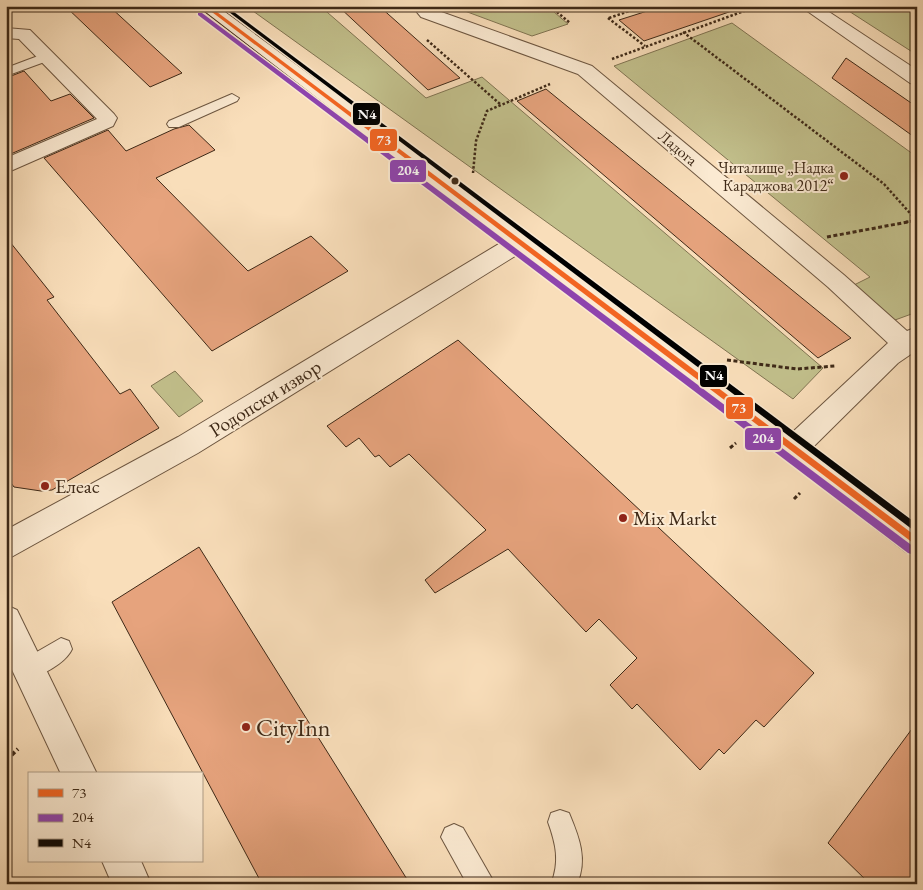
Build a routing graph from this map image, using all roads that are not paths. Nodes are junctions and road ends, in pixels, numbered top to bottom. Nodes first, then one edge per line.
1 (206, 6) edge
2 (420, 6) edge
3 (808, 6) edge
4 (6, 33) edge
5 (46, 57) junction
6 (6, 72) edge
7 (917, 79) edge
8 (232, 98) dead end
9 (174, 124) dead end
10 (6, 166) edge
11 (520, 242) junction
12 (911, 340) edge
13 (793, 448) junction
14 (917, 542) edge
15 (6, 546) edge
16 (6, 620) edge
17 (61, 649) dead end
18 (29, 669) junction
19 (78, 772) edge
20 (560, 822) dead end
21 (454, 837) dead end
22 (121, 862) edge
23 (132, 884) edge
24 (482, 884) edge
25 (564, 884) edge

1 - 11 street
2 - 12 street, Ладога
3 - 7 street
4 - 5 street
5 - 6 lane
5 - 10 street
8 - 9 lane
11 - 13 street
11 - 15 street, Родопски извор
12 - 13 street
13 - 14 street
16 - 18 street
17 - 18 lane
18 - 19 street
20 - 25 lane
21 - 24 lane
22 - 23 street

